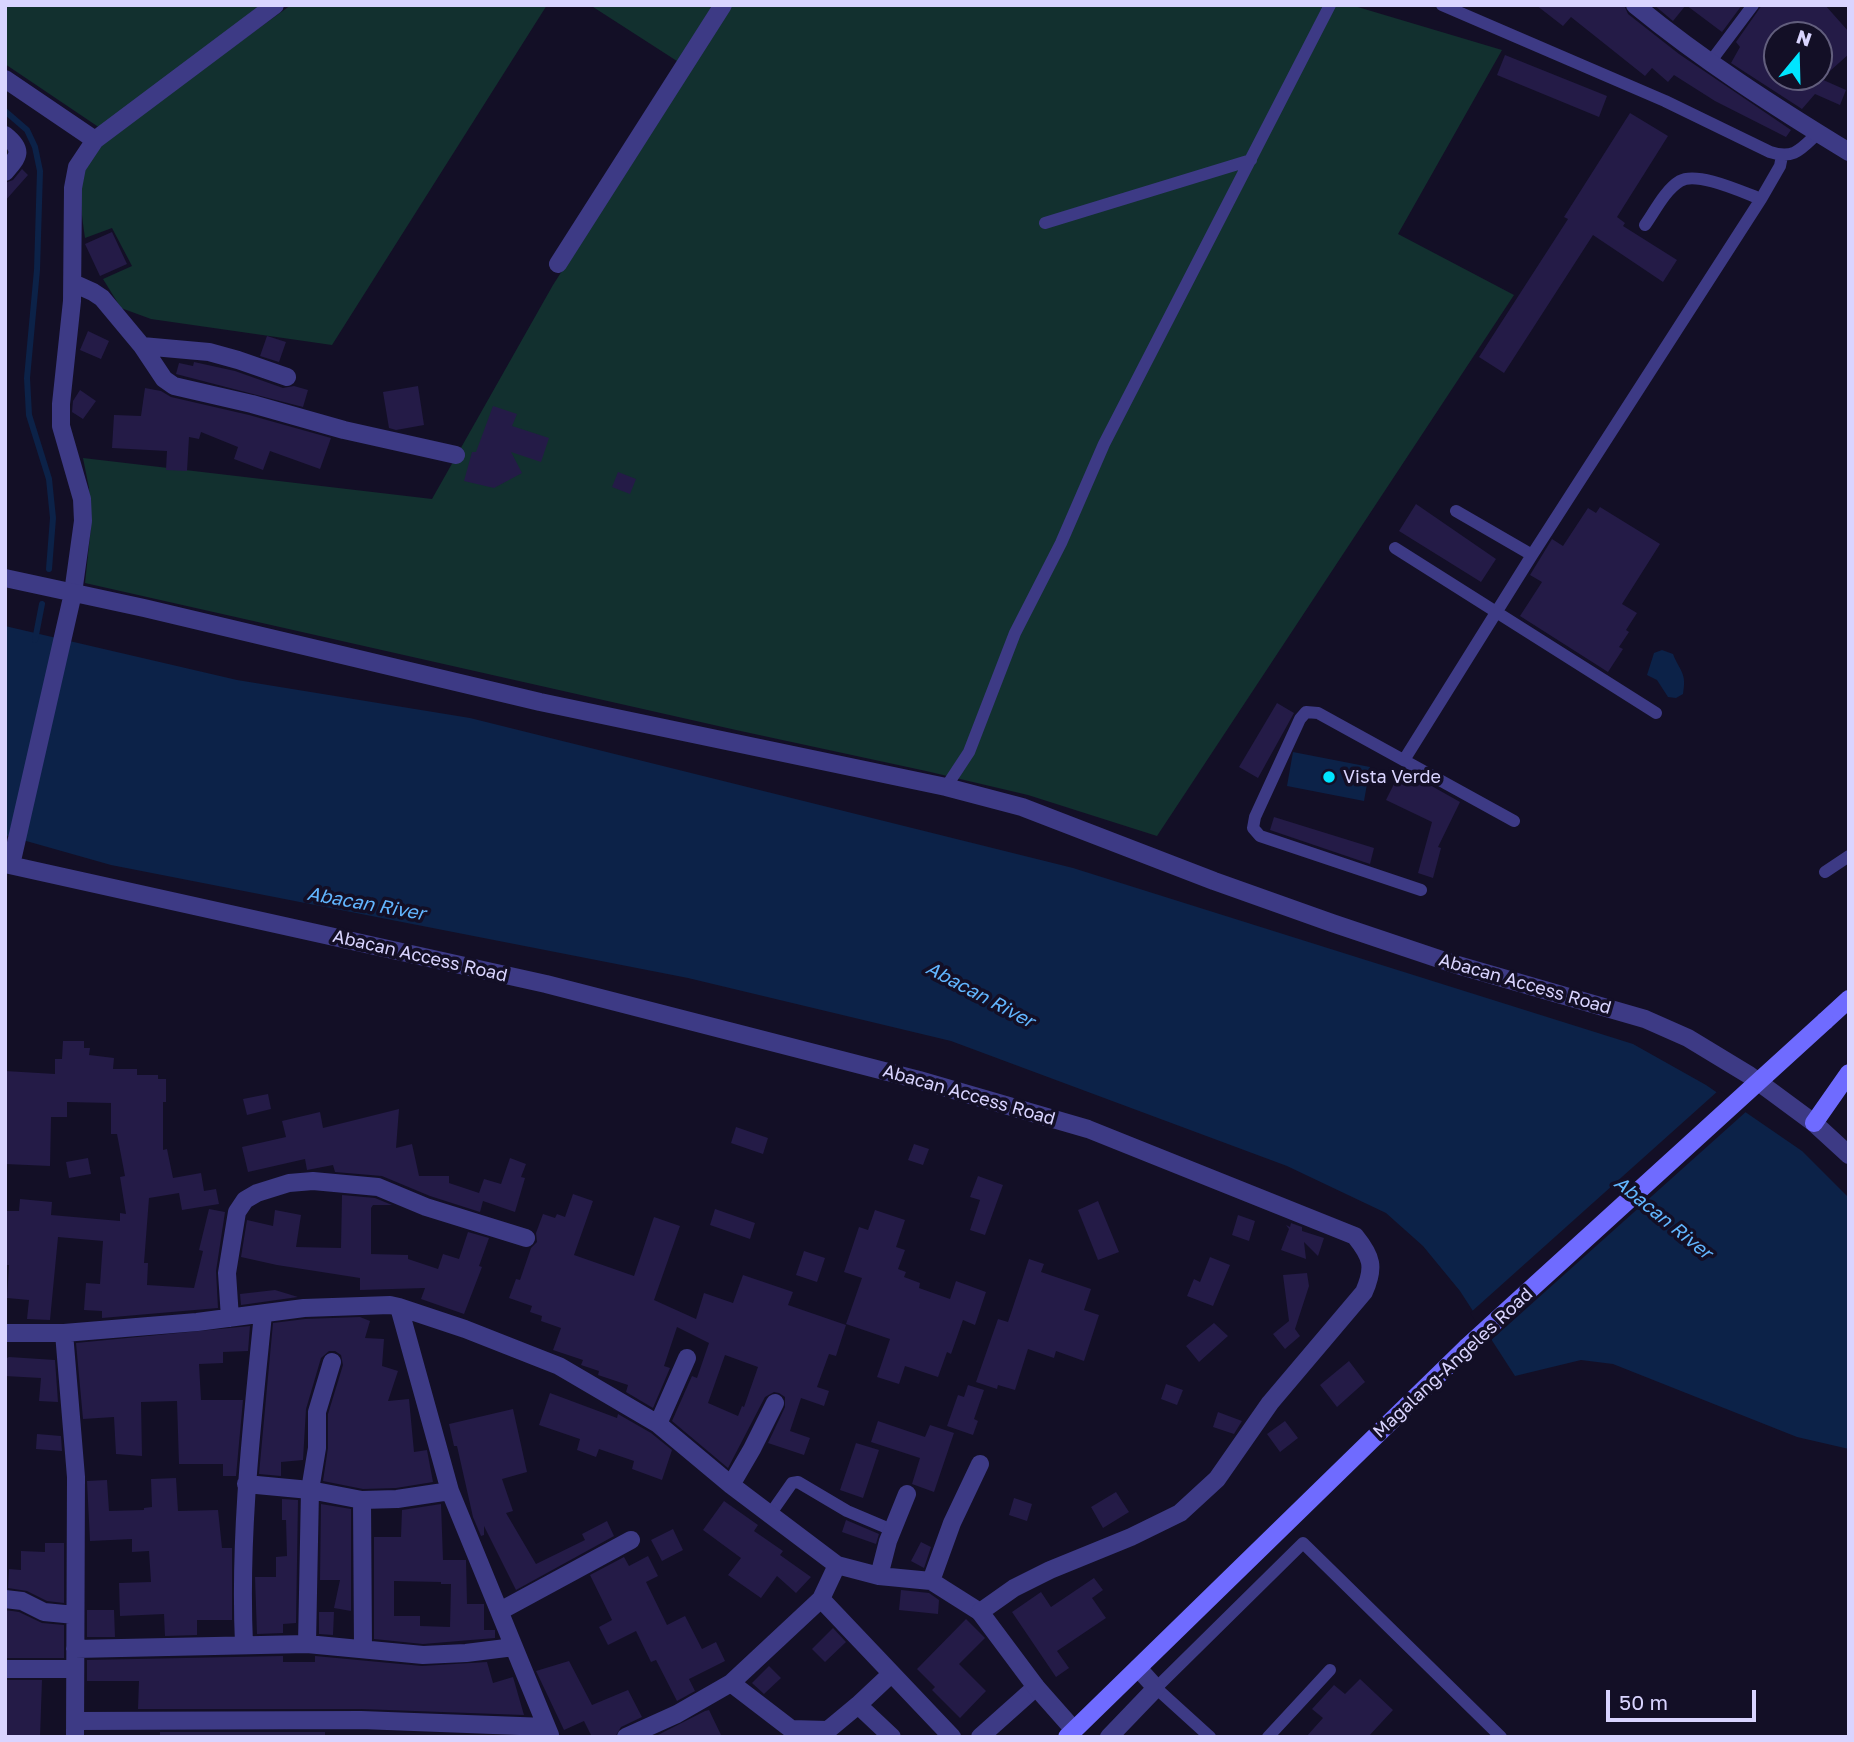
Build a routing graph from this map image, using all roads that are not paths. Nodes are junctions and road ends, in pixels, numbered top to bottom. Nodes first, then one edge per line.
1 (275, 5) edge
2 (723, 5) edge
3 (1330, 5) edge
4 (1442, 5) edge
5 (1635, 5) edge
6 (1753, 5) edge
7 (1711, 61) junction
8 (5, 79) edge
9 (1818, 133) junction
10 (5, 135) edge
11 (95, 140) junction
12 (1849, 152) edge
13 (1782, 156) junction
14 (1251, 160) junction
15 (5, 172) edge
16 (1761, 199) junction
17 (1045, 223) dead end
18 (1645, 225) dead end
19 (558, 264) dead end
20 (73, 283) junction
21 (142, 346) junction
22 (287, 377) dead end
23 (456, 455) dead end
24 (1456, 511) dead end
25 (1395, 548) dead end
26 (1532, 555) junction
27 (5, 578) edge
28 (72, 598) junction
29 (1495, 613) junction
30 (1656, 713) dead end
31 (1404, 760) junction
32 (946, 787) junction
33 (1514, 821) dead end
34 (1849, 856) edge
35 (10, 860) edge
36 (1825, 872) dead end
37 (1421, 890) dead end
38 (1849, 999) edge
39 (1849, 1073) edge
40 (1814, 1123) junction
41 (1849, 1155) edge
42 (526, 1238) dead end
43 (399, 1307) junction
44 (263, 1314) junction
45 (230, 1318) junction
46 (64, 1333) junction
47 (5, 1334) edge
48 (687, 1358) dead end
49 (332, 1362) dead end
50 (775, 1403) dead end
51 (658, 1424) junction
52 (980, 1464) dead end
53 (246, 1485) junction
54 (731, 1485) junction
55 (310, 1490) junction
56 (450, 1492) junction
57 (907, 1494) dead end
58 (362, 1500) junction
59 (771, 1513) junction
60 (892, 1530) junction
61 (631, 1540) dead end
62 (837, 1565) junction
63 (879, 1576) junction
64 (931, 1581) junction
65 (5, 1599) edge
66 (821, 1599) junction
67 (500, 1611) junction
68 (981, 1612) junction
69 (75, 1615) junction
70 (244, 1644) junction
71 (307, 1644) junction
72 (514, 1647) junction
73 (75, 1649) junction
74 (363, 1650) junction
75 (1138, 1668) junction
76 (5, 1669) edge
77 (75, 1669) junction
78 (1330, 1670) dead end
79 (891, 1674) junction
80 (731, 1684) junction
81 (1036, 1687) junction
82 (1156, 1688) junction
83 (858, 1705) junction
84 (361, 1728) edge
85 (75, 1729) edge
86 (307, 1729) edge
87 (548, 1732) edge
88 (1071, 1733) edge
89 (626, 1737) edge
90 (892, 1737) edge
91 (952, 1737) edge
92 (980, 1737) edge
93 (1110, 1737) edge
94 (1210, 1737) edge
95 (1268, 1737) edge
96 (1501, 1737) edge

1 - 11 street
2 - 19 street
3 - 14 lane
4 - 13 lane
5 - 7 street
6 - 7 lane
7 - 9 street
8 - 11 street
9 - 12 street
9 - 13 lane
10 - 15 street
11 - 20 street
13 - 16 lane
14 - 17 lane
14 - 32 lane
16 - 18 lane
16 - 26 lane
20 - 21 street
20 - 28 street
21 - 22 street
21 - 23 street
24 - 26 lane
25 - 29 lane
26 - 29 lane
27 - 28 street, Abacan Access Road
28 - 32 street, Abacan Access Road
28 - 35 street, Abacan Access Road
29 - 30 lane
29 - 31 lane
31 - 33 lane
31 - 37 lane
32 - 40 street, Abacan Access Road
34 - 36 lane
35 - 68 street, Abacan Access Road
38 - 75 main road, Magalang-Angeles Road, bridge
39 - 40 main road
40 - 41 street, Abacan Access Road
42 - 45 street
43 - 44 street
43 - 51 street
43 - 56 street
44 - 45 street
44 - 53 street
45 - 46 street
46 - 47 street
46 - 69 street
48 - 51 street
49 - 55 street
50 - 54 street
51 - 54 street
52 - 64 street
53 - 55 street
53 - 70 street
54 - 59 street
55 - 58 street
55 - 71 street
56 - 58 street
56 - 67 street
57 - 60 street
58 - 74 street
59 - 60 lane
59 - 62 street
60 - 63 street
61 - 67 street
62 - 63 street
62 - 66 street
63 - 64 street
64 - 68 street
65 - 69 street
66 - 79 street
66 - 80 street
67 - 72 street
68 - 81 street
69 - 73 street
70 - 71 street
70 - 73 street
71 - 74 street
72 - 74 street
72 - 87 street
73 - 77 street
75 - 82 street
75 - 88 main road, Magalang-Angeles Road
76 - 77 street
77 - 85 street
78 - 95 lane
79 - 83 street
79 - 91 street
80 - 83 street
80 - 89 street
81 - 88 street
81 - 92 street
82 - 93 street
82 - 94 lane
82 - 96 lane
83 - 90 street
84 - 86 street
84 - 87 street
85 - 86 street

